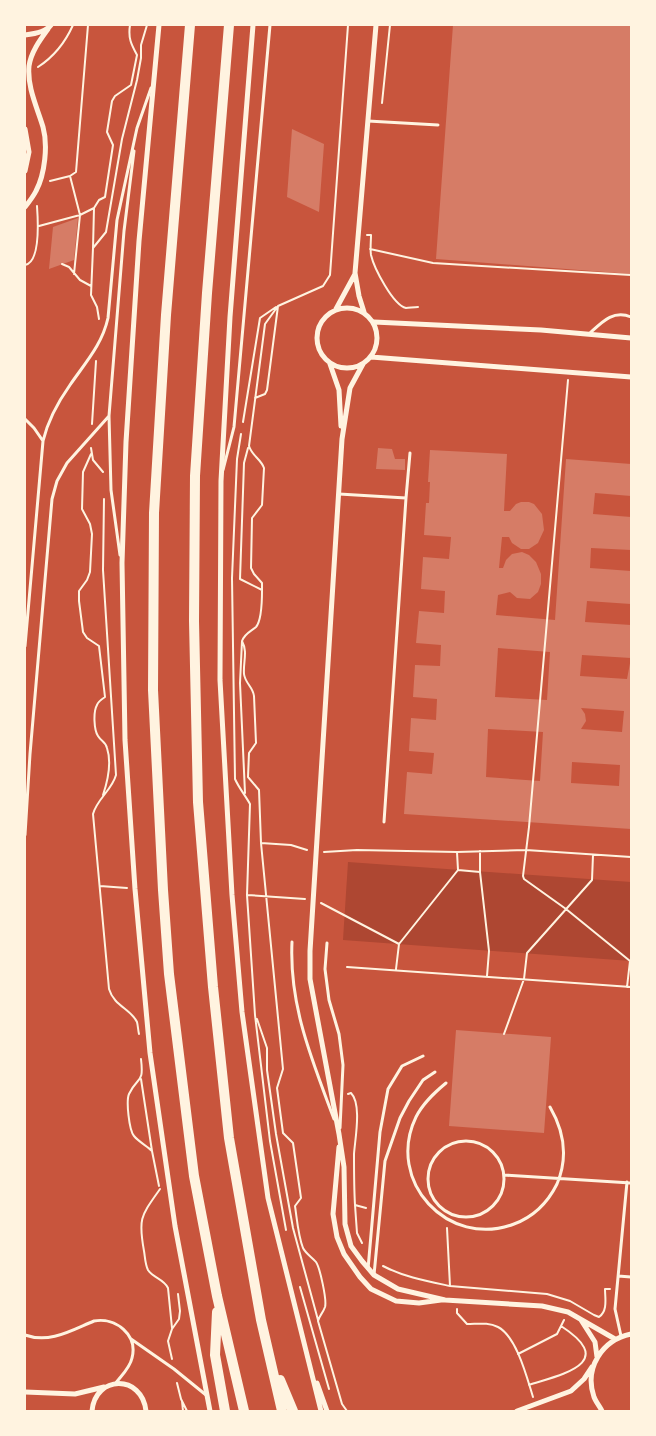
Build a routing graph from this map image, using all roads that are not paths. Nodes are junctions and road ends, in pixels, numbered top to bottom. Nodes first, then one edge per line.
1 (159, 25) edge
2 (190, 25) edge
3 (229, 25) edge
4 (253, 25) edge
5 (270, 25) edge
6 (376, 25) edge
7 (50, 27) edge
8 (25, 34) edge
9 (155, 78) junction
10 (368, 121) junction
11 (438, 125) dead end
12 (137, 128) junction
13 (25, 129) edge
14 (25, 171) edge
15 (25, 207) edge
16 (355, 273) junction
17 (336, 309) junction
18 (364, 312) junction
19 (631, 317) edge
20 (108, 318) junction
21 (117, 319) junction
22 (374, 322) junction
23 (588, 335) junction
24 (631, 338) edge
25 (371, 357) junction
26 (330, 363) junction
27 (363, 364) junction
28 (631, 377) edge
29 (110, 416) junction
30 (25, 419) edge
31 (342, 439) junction
32 (42, 441) junction
33 (410, 453) dead end
34 (220, 480) junction
35 (339, 494) junction
36 (406, 498) junction
37 (122, 563) junction
38 (27, 613) edge
39 (25, 646) edge
40 (384, 822) dead end
41 (25, 836) edge
42 (292, 942) dead end
43 (327, 943) dead end
44 (423, 1056) dead end
45 (435, 1072) dead end
46 (446, 1083) dead end
47 (550, 1107) dead end
48 (339, 1134) junction
49 (504, 1175) junction
50 (559, 1178) junction
51 (629, 1182) edge
52 (450, 1214) junction
53 (447, 1219) junction
54 (368, 1269) junction
55 (374, 1275) junction
56 (618, 1276) junction
57 (631, 1277) edge
58 (217, 1296) junction
59 (445, 1300) junction
60 (580, 1318) junction
61 (631, 1334) edge
62 (25, 1335) edge
63 (622, 1336) junction
64 (131, 1339) junction
65 (616, 1339) junction
66 (307, 1355) junction
67 (597, 1356) junction
68 (270, 1358) junction
69 (594, 1365) junction
70 (115, 1384) junction
71 (107, 1386) junction
72 (25, 1392) edge
73 (207, 1396) junction
74 (92, 1411) edge
75 (146, 1411) edge
76 (210, 1411) edge
77 (225, 1411) edge
78 (244, 1411) edge
79 (282, 1411) edge
80 (294, 1411) edge
81 (321, 1411) edge
82 (326, 1411) edge
83 (517, 1411) edge
84 (602, 1411) edge

1 - 9 street
2 - 58 main road
3 - 68 main road
4 - 34 street
5 - 34 lane
6 - 10 street
7 - 8 street
7 - 15 street
9 - 12 lane
9 - 37 street
10 - 11 lane
10 - 16 street
12 - 20 lane
12 - 21 lane
13 - 14 street
16 - 17 street
16 - 18 street
17 - 18 street
17 - 26 street
18 - 22 street
19 - 23 lane
20 - 21 lane
20 - 32 lane
21 - 29 lane
22 - 23 street
22 - 25 street
23 - 24 street
25 - 27 street
25 - 28 street
26 - 27 street
26 - 31 street
27 - 31 street
29 - 37 lane
29 - 41 lane
30 - 32 lane
31 - 35 street
32 - 38 lane
33 - 36 lane
34 - 66 street
35 - 36 lane
35 - 48 street
36 - 40 lane
37 - 73 street
38 - 39 lane
42 - 48 lane
43 - 48 lane
44 - 54 lane
45 - 55 lane
46 - 53 lane
47 - 50 lane
48 - 54 street
48 - 59 street
49 - 50 lane
49 - 52 lane
49 - 52 lane
50 - 51 lane
50 - 53 lane
51 - 56 lane
52 - 53 lane
54 - 55 street
55 - 59 street
56 - 57 lane
56 - 63 lane
58 - 77 main road
58 - 78 main road
59 - 60 street
60 - 65 street
60 - 67 street
61 - 63 street
62 - 64 lane
63 - 65 street
64 - 70 lane
64 - 73 lane
65 - 67 street
66 - 81 street
66 - 82 street
67 - 69 street
68 - 79 main road
68 - 80 main road
69 - 83 street
69 - 84 street
70 - 71 street
70 - 75 street
71 - 72 street
71 - 74 street
73 - 76 street

